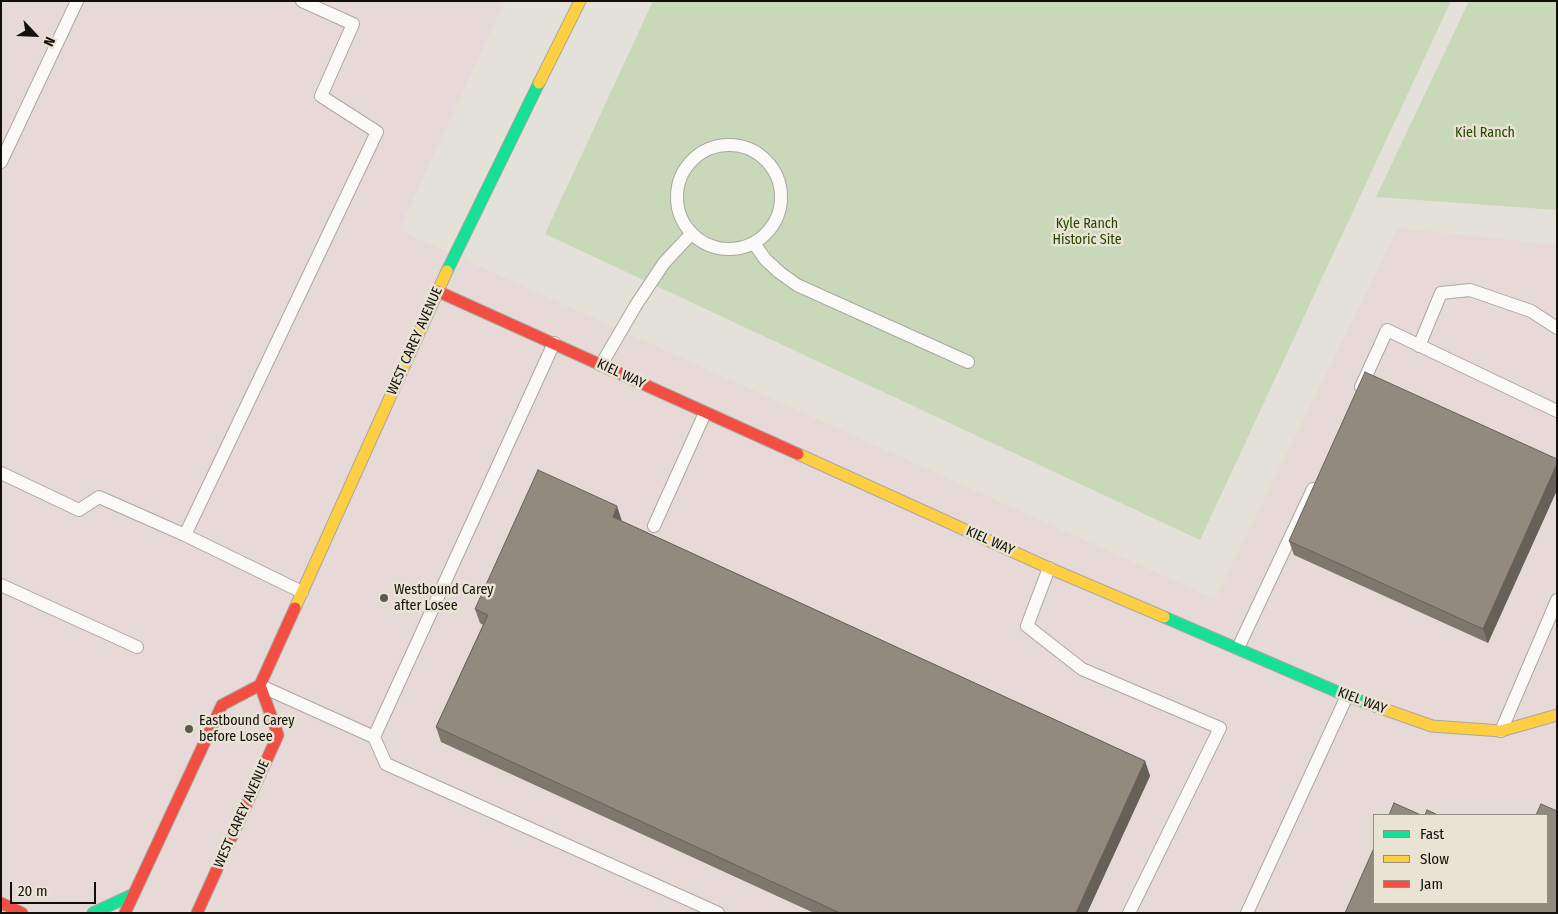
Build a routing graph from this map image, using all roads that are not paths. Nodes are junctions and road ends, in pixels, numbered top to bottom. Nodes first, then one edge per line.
1 (77, 1) edge
2 (302, 1) edge
3 (580, 1) edge
4 (1, 162) edge
5 (691, 234) junction
6 (754, 243) junction
7 (438, 291) junction
8 (1557, 328) edge
9 (554, 343) junction
10 (1419, 346) junction
11 (968, 362) dead end
12 (602, 365) junction
13 (1354, 401) edge
14 (1557, 411) edge
15 (705, 413) junction
16 (1, 473) edge
17 (1316, 480) edge
18 (654, 526) dead end
19 (186, 535) junction
20 (1049, 568) junction
21 (1, 585) edge
22 (302, 592) junction
23 (1557, 600) edge
24 (137, 647) dead end
25 (1238, 648) junction
26 (260, 686) junction
27 (1347, 696) junction
28 (1555, 719) edge
29 (1501, 730) junction
30 (374, 737) junction
31 (134, 894) junction
32 (1, 902) edge
33 (22, 913) edge
34 (93, 913) edge
35 (125, 913) edge
36 (197, 913) edge
37 (718, 913) edge
38 (1129, 913) edge
39 (1247, 913) edge

1 - 4 lane
2 - 19 lane
3 - 7 main road, WEST CAREY AVENUE
5 - 6 lane
5 - 6 lane
5 - 12 lane
6 - 11 lane
7 - 9 main road, KIEL WAY
7 - 22 main road, WEST CAREY AVENUE
8 - 10 lane
9 - 12 main road, KIEL WAY
9 - 30 lane
10 - 13 lane
10 - 14 lane
12 - 15 main road, KIEL WAY
15 - 18 lane
15 - 20 main road, KIEL WAY
16 - 19 lane
17 - 25 lane
19 - 22 lane
20 - 25 main road, KIEL WAY
20 - 38 lane
21 - 24 lane
22 - 26 main road, WEST CAREY AVENUE
23 - 29 lane
25 - 27 main road, KIEL WAY
26 - 30 lane
26 - 31 main road
26 - 36 main road, WEST CAREY AVENUE
27 - 29 main road, KIEL WAY
27 - 39 lane
28 - 29 main road, KIEL WAY
30 - 37 lane
31 - 34 main road
31 - 35 main road
32 - 33 main road

